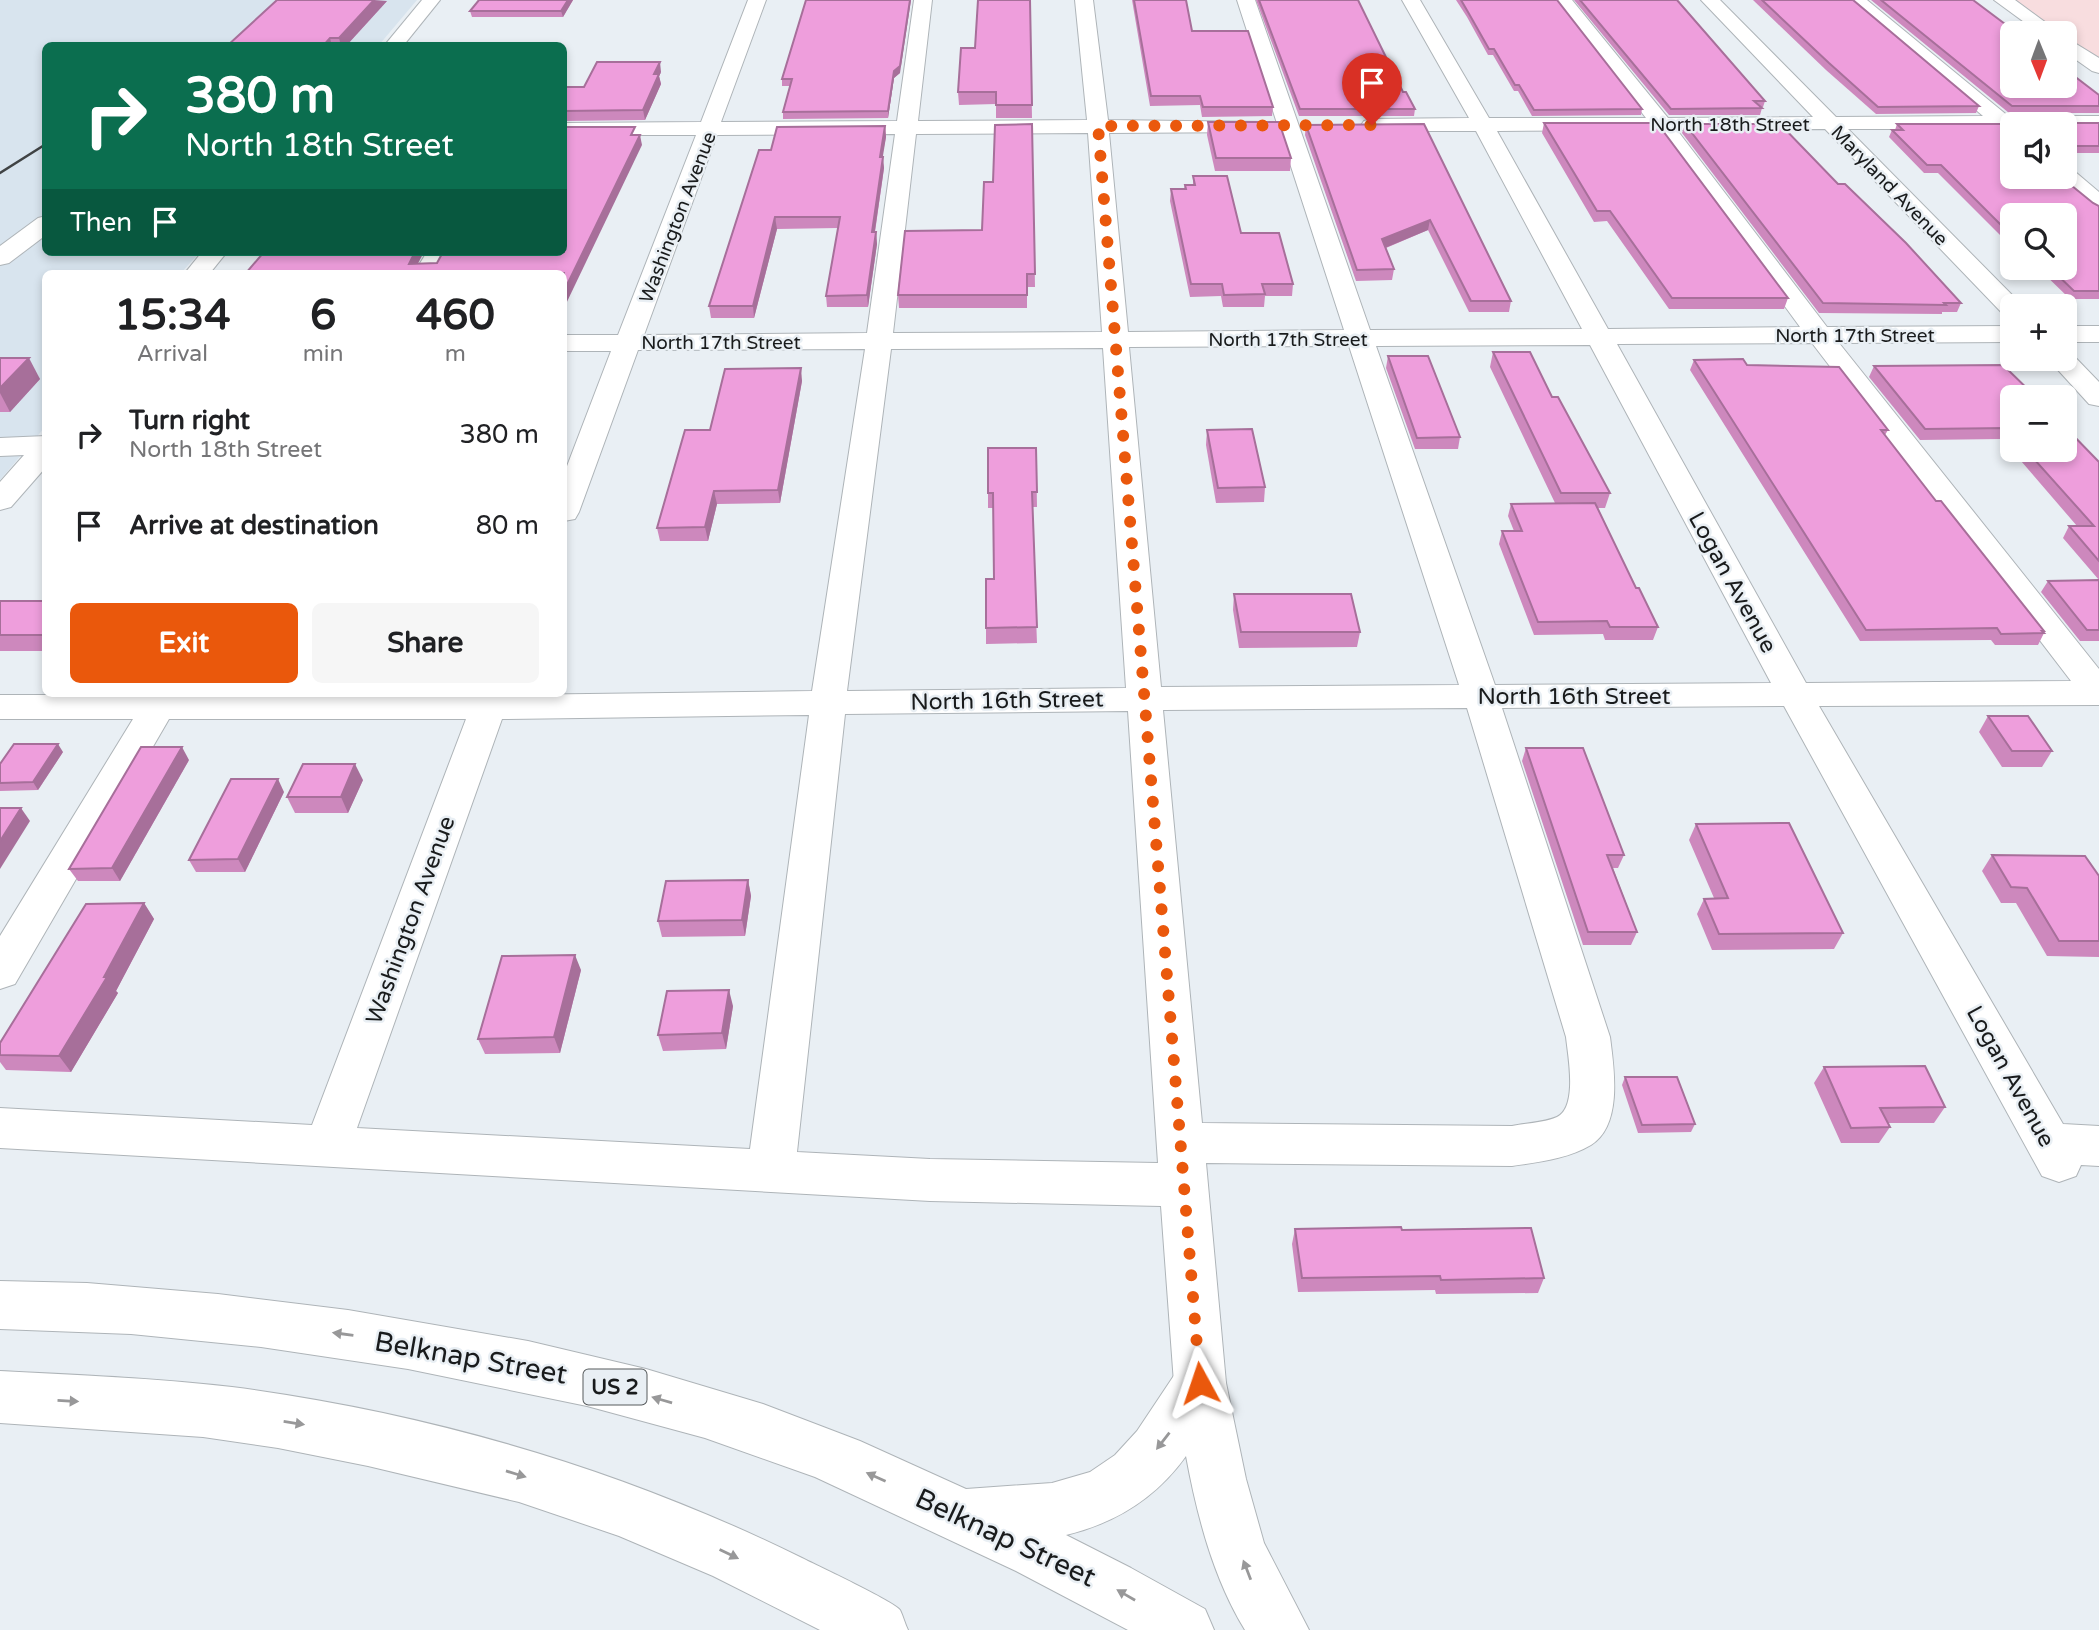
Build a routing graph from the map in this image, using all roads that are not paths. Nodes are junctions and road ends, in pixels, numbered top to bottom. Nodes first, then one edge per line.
1 (430, 0) edge
2 (757, 0) edge
3 (923, 0) edge
4 (1084, 0) edge
5 (1246, 0) edge
6 (1411, 0) edge
7 (1563, 0) edge
8 (1710, 0) edge
9 (1856, 0) edge
10 (2003, 0) edge
11 (2034, 21) edge
12 (396, 42) edge
13 (2077, 51) edge
14 (2099, 67) edge
15 (2000, 119) edge
16 (2099, 122) edge
17 (1830, 123) junction
18 (2077, 123) edge
19 (1662, 124) junction
20 (1297, 125) junction
21 (1345, 125) edge
22 (1483, 125) junction
23 (1098, 126) junction
24 (2000, 126) edge
25 (907, 127) junction
26 (710, 128) junction
27 (567, 129) edge
28 (2077, 185) edge
29 (2099, 204) edge
30 (42, 226) edge
31 (212, 256) edge
32 (0, 258) edge
33 (200, 270) edge
34 (2000, 297) edge
35 (2000, 334) edge
36 (2077, 334) edge
37 (2099, 334) edge
38 (1820, 335) junction
39 (1598, 337) junction
40 (1359, 338) junction
41 (1114, 340) junction
42 (879, 341) junction
43 (567, 343) edge
44 (629, 343) junction
45 (2073, 371) edge
46 (2099, 398) edge
47 (0, 447) edge
48 (42, 447) edge
49 (42, 452) edge
50 (0, 501) edge
51 (567, 504) edge
52 (2099, 693) edge
53 (1795, 694) junction
54 (1481, 697) junction
55 (1144, 699) junction
56 (162, 700) edge
57 (491, 700) edge
58 (828, 703) junction
59 (0, 707) edge
60 (0, 972) edge
61 (0, 1128) edge
62 (327, 1147) junction
63 (2069, 1150) edge
64 (1183, 1164) junction
65 (771, 1171) junction
66 (0, 1305) edge
67 (1200, 1383) junction
68 (0, 1397) edge
69 (957, 1514) junction
70 (878, 1630) edge
71 (1184, 1630) edge
72 (1279, 1630) edge

1 - 12 main road
2 - 26 main road, Washington Avenue
3 - 25 main road
4 - 23 main road
5 - 20 main road
6 - 22 main road, Logan Avenue
7 - 19 main road
8 - 17 main road, Maryland Avenue
9 - 15 main road
10 - 11 main road
13 - 14 main road
16 - 18 main road, North 18th Street
17 - 19 main road, North 18th Street
17 - 24 main road, North 18th Street
17 - 34 main road, Maryland Avenue
19 - 22 main road, North 18th Street
19 - 38 main road
20 - 23 main road
20 - 40 main road
21 - 22 main road, North 18th Street
22 - 39 main road, Logan Avenue
23 - 25 main road
23 - 41 main road
25 - 26 main road
25 - 42 main road
26 - 27 main road
26 - 44 main road, Washington Avenue
28 - 29 main road
30 - 32 main road
31 - 33 main road
35 - 38 main road, North 17th Street
36 - 37 main road
38 - 39 main road, North 17th Street
38 - 52 main road
39 - 40 main road, North 17th Street
39 - 53 main road, Logan Avenue
40 - 41 main road, North 17th Street
40 - 54 main road
41 - 42 main road, North 17th Street
41 - 55 main road
42 - 44 main road, North 17th Street
42 - 58 main road
43 - 44 main road, North 17th Street
44 - 51 main road, Washington Avenue
45 - 46 main road
47 - 48 main road
49 - 50 main road
52 - 53 main road, North 16th Street
53 - 54 main road, North 16th Street
53 - 63 main road, Logan Avenue
54 - 55 main road, North 16th Street
54 - 64 main road
55 - 58 main road, North 16th Street
55 - 64 main road
56 - 57 main road, North 16th Street
56 - 59 main road, North 16th Street
56 - 60 main road
57 - 58 main road, North 16th Street
57 - 62 main road, Washington Avenue
58 - 65 main road
61 - 62 main road
62 - 65 main road
64 - 65 main road
64 - 67 main road
69 -> 66 main road, Belknap Street / US 2
67 -> 69 main road
72 -> 67 main road
68 -> 70 main road
71 -> 69 main road, Belknap Street / US 2

